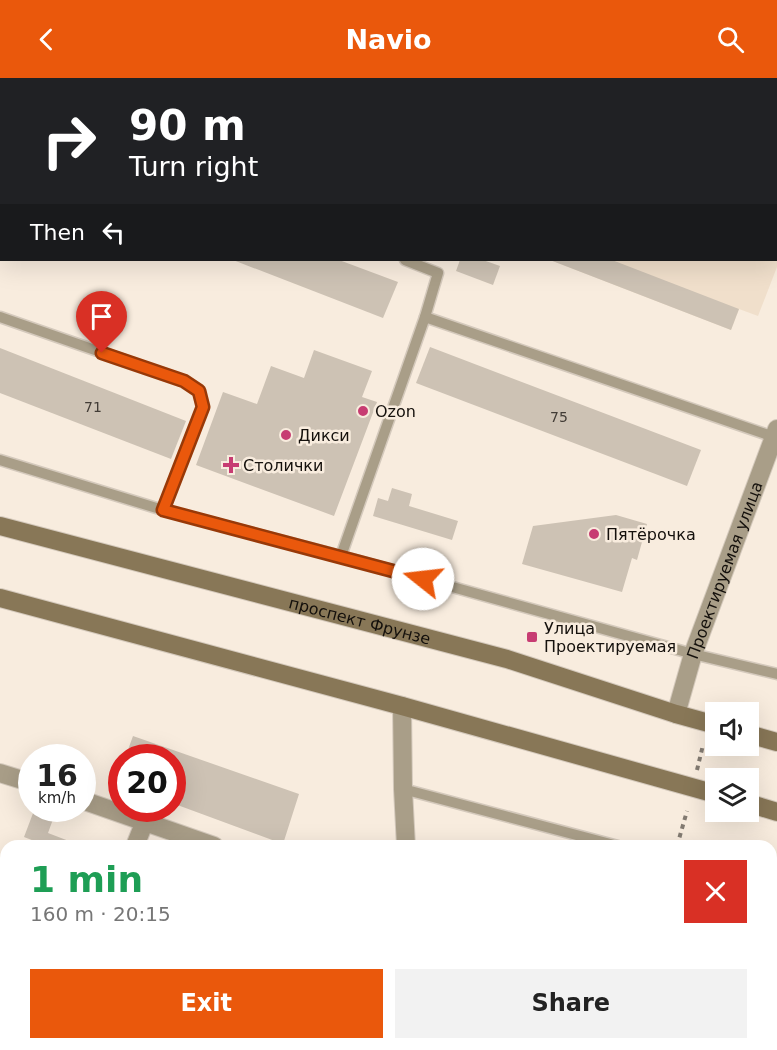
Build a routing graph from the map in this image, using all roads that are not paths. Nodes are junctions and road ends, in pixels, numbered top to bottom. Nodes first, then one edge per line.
1 (408, 261) edge
2 (0, 317) edge
3 (424, 317) junction
4 (776, 435) edge
5 (0, 460) edge
6 (163, 510) junction
7 (0, 526) edge
8 (341, 556) junction
9 (0, 598) edge
10 (693, 654) junction
11 (777, 674) edge
12 (402, 706) junction
13 (676, 714) junction
14 (705, 722) edge
15 (759, 737) edge
16 (777, 742) edge
17 (0, 773) edge
18 (18, 779) edge
19 (403, 789) junction
20 (705, 791) edge
21 (759, 806) edge
22 (777, 812) edge
23 (145, 822) edge
24 (148, 822) edge
25 (137, 840) edge
26 (197, 840) edge
27 (406, 840) edge
28 (595, 840) edge

1 - 3 lane
2 - 6 lane
3 - 4 lane
3 - 8 lane
4 - 10 street, Проектируемая улица
5 - 6 lane
6 - 8 lane
7 - 13 main road, проспект Фрунзе
8 - 10 lane
9 - 12 main road
10 - 11 lane
10 - 13 street, Проектируемая улица
12 - 19 street
12 - 20 main road
13 - 14 main road, проспект Фрунзе
15 - 16 main road
17 - 18 street
19 - 27 street
19 - 28 lane
21 - 22 main road
23 - 25 street
24 - 26 street

